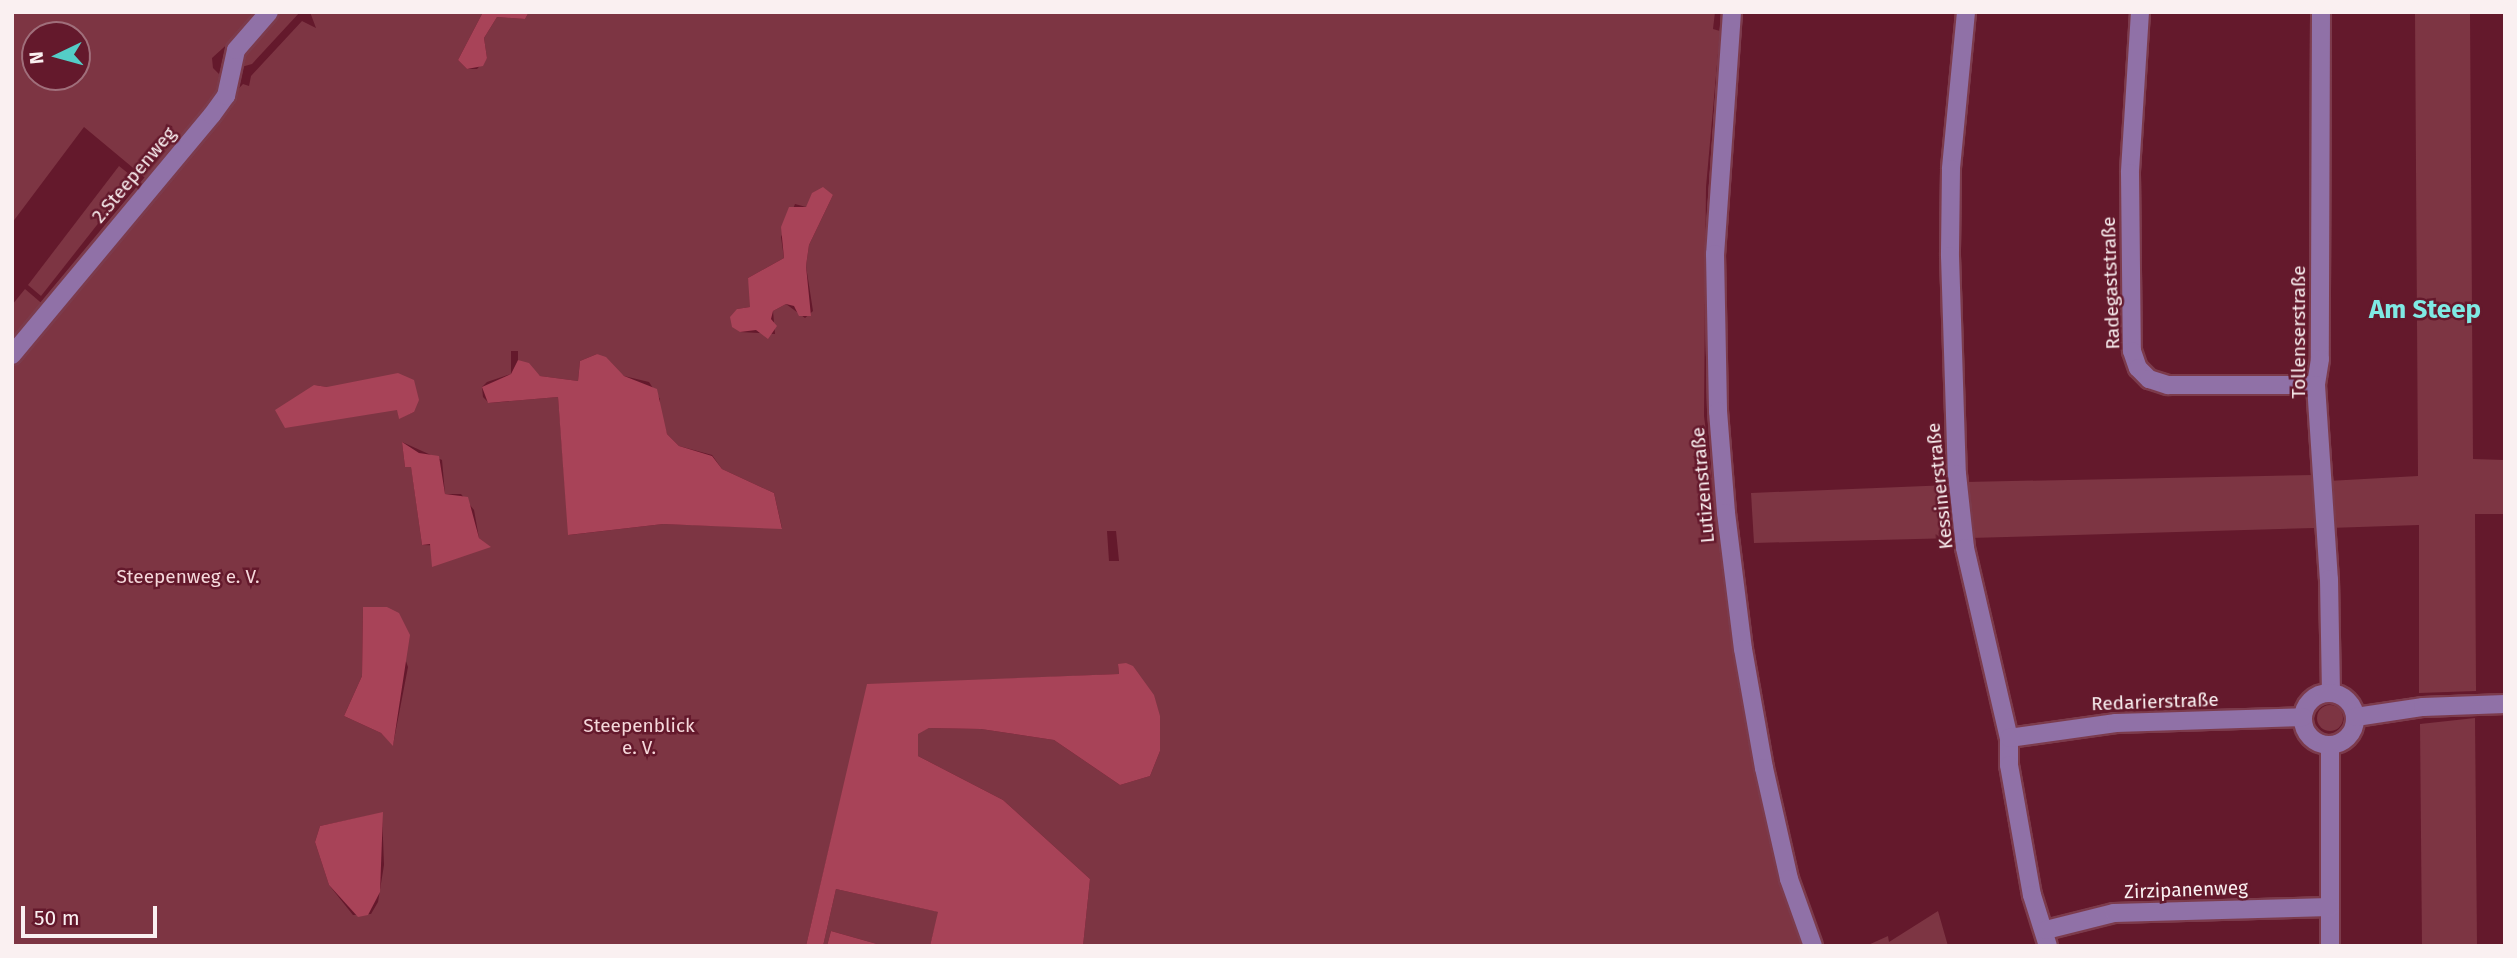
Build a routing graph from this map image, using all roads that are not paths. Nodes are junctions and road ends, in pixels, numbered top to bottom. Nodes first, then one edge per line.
1 (269, 12) edge
2 (1731, 12) edge
3 (1966, 12) edge
4 (2140, 12) edge
5 (2321, 12) edge
6 (12, 355) edge
7 (2316, 385) junction
8 (2331, 692) junction
9 (2505, 704) edge
10 (2356, 717) junction
11 (2303, 718) junction
12 (2009, 738) junction
13 (2330, 746) junction
14 (2330, 907) junction
15 (2047, 938) edge
16 (1813, 946) edge
17 (2330, 946) edge

1 - 6 street, 2.Steepenweg
2 - 16 street, Lutizenstraße
3 - 12 street, Kessinerstraße
4 - 7 street, Radegaststraße
5 - 7 street, Tollenserstraße
7 - 8 street, Tollenserstraße
8 - 10 street
8 - 11 street
9 - 10 street
10 - 13 street
11 - 12 street, Redarierstraße
11 - 13 street
12 - 15 street, Kessinerstraße
13 - 14 street
14 - 15 street, Zirzipanenweg
14 - 17 street

